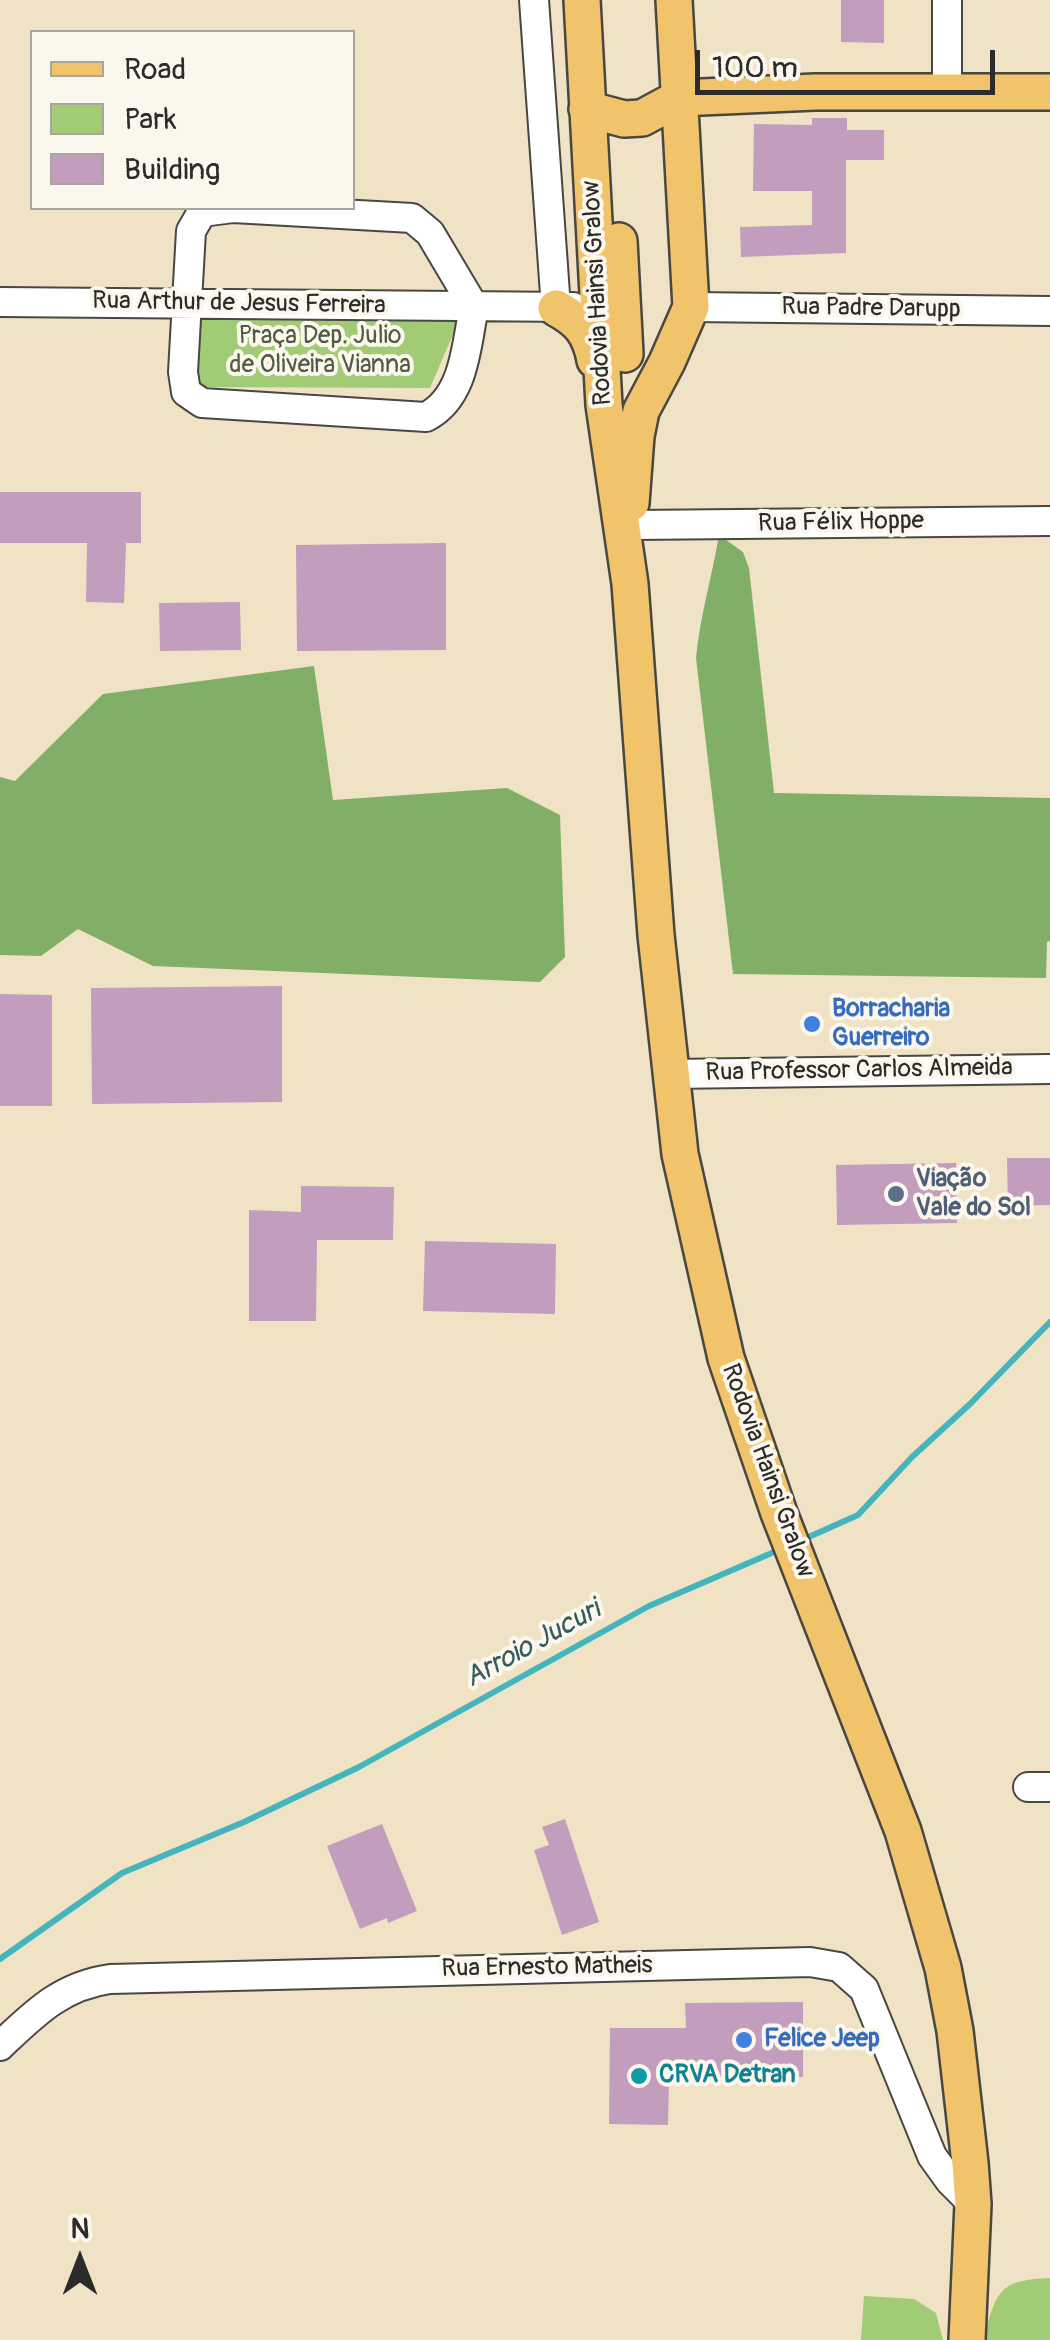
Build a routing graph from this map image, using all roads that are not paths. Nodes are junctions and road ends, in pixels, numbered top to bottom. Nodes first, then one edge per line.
1 (534, 0) edge
2 (582, 0) edge
3 (603, 0) edge
4 (947, 0) edge
5 (675, 25) edge
6 (947, 90) junction
7 (815, 92) junction
8 (1050, 92) edge
9 (679, 98) junction
10 (610, 115) junction
11 (218, 210) edge
12 (269, 210) edge
13 (0, 302) edge
14 (187, 304) junction
15 (474, 306) junction
16 (598, 306) junction
17 (691, 306) junction
18 (556, 308) junction
19 (1050, 310) edge
20 (606, 428) junction
21 (632, 514) junction
22 (1050, 520) edge
23 (630, 584) junction
24 (1050, 1069) edge
25 (668, 1074) junction
26 (0, 2046) edge
27 (972, 2204) junction
28 (967, 2340) edge

1 - 18 street
2 - 10 main road, Rodovia Hainsi Gralow
3 - 10 main road, Rodovia Hainsi Gralow
4 - 6 street
5 - 7 main road
5 - 9 main road
5 - 10 main road
6 - 7 main road
6 - 8 main road
7 - 9 main road
9 - 10 main road
9 - 17 main road
10 - 16 main road, Rodovia Hainsi Gralow
10 - 21 main road, Rodovia Hainsi Gralow
11 - 14 street
12 - 15 street
13 - 14 street, Rua Arthur de Jesus Ferreira
14 - 15 street, Rua Arthur de Jesus Ferreira
14 - 15 street
15 - 18 street, Rua Arthur de Jesus Ferreira
16 - 18 street, Rua Arthur de Jesus Ferreira
16 - 20 main road, Rodovia Hainsi Gralow
17 - 19 street, Rua Padre Darupp
17 - 21 main road
18 - 20 main road
20 - 23 main road, Rodovia Hainsi Gralow
21 - 22 street, Rua Félix Hoppe
21 - 23 main road, Rodovia Hainsi Gralow
23 - 25 main road, Rodovia Hainsi Gralow
24 - 25 street, Rua Professor Carlos Almeida
25 - 27 main road, Rodovia Hainsi Gralow
26 - 27 street, Rua Ernesto Matheis
27 - 28 main road, Rodovia Hainsi Gralow

